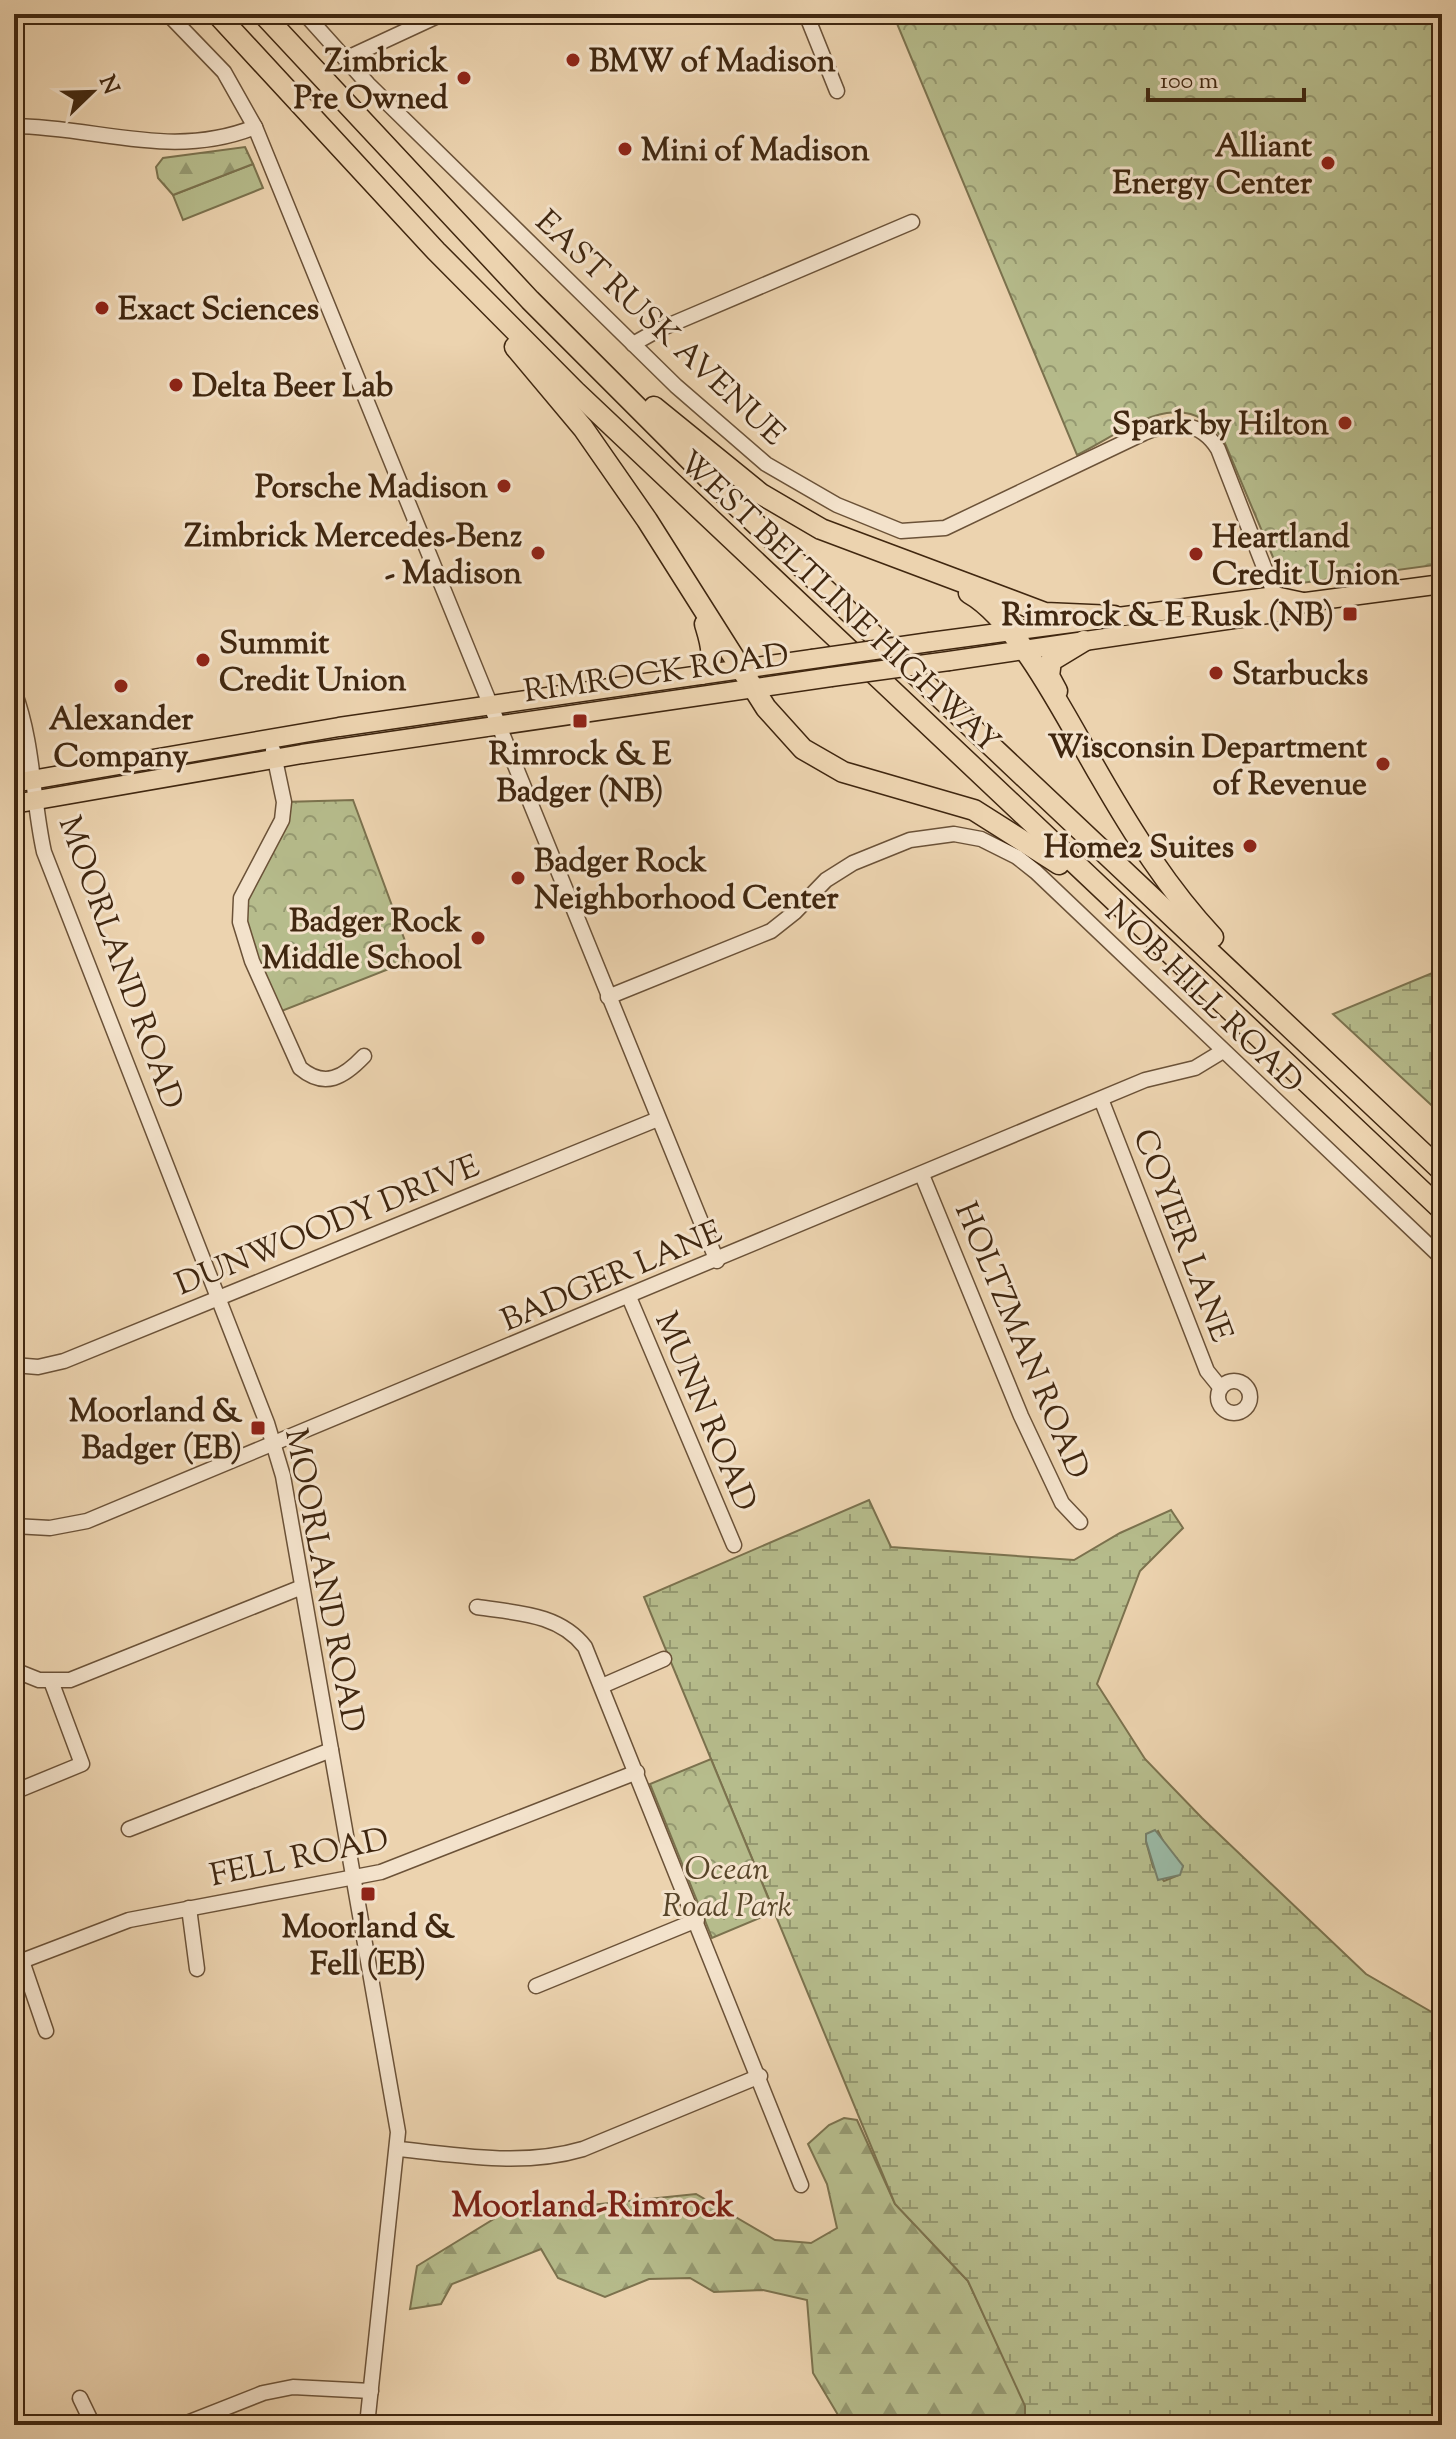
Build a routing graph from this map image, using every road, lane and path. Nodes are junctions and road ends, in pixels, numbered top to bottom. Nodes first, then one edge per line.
1 (168, 14) edge
2 (217, 14) edge
3 (263, 14) edge
4 (305, 14) edge
5 (442, 14) edge
6 (806, 14) edge
7 (345, 59) junction
8 (837, 91) dead end
9 (14, 126) edge
10 (255, 127) junction
11 (912, 222) dead end
12 (436, 251) junction
13 (530, 300) junction
14 (633, 344) junction
15 (932, 572) junction
16 (1442, 584) edge
17 (700, 604) junction
18 (1278, 604) junction
19 (1114, 616) junction
20 (1008, 631) junction
21 (1084, 641) junction
22 (1022, 650) junction
23 (742, 669) junction
24 (701, 674) junction
25 (754, 689) junction
26 (14, 691) edge
27 (491, 706) junction
28 (499, 724) junction
29 (270, 738) junction
30 (1079, 739) junction
31 (14, 740) edge
32 (276, 759) junction
33 (23, 781) edge
34 (35, 800) junction
35 (14, 804) edge
36 (1112, 901) junction
37 (608, 997) junction
38 (1223, 1051) junction
39 (1321, 1055) junction
40 (364, 1056) dead end
41 (1101, 1099) junction
42 (658, 1119) junction
43 (1442, 1171) edge
44 (922, 1175) junction
45 (1442, 1210) edge
46 (1442, 1258) edge
47 (717, 1261) junction
48 (629, 1297) junction
49 (218, 1300) junction
50 (14, 1365) edge
51 (1220, 1387) dead end
52 (274, 1445) junction
53 (1080, 1522) dead end
54 (14, 1526) edge
55 (734, 1545) dead end
56 (302, 1587) junction
57 (477, 1607) dead end
58 (664, 1659) dead end
59 (14, 1670) edge
60 (51, 1681) junction
61 (602, 1686) junction
62 (331, 1750) junction
63 (637, 1772) junction
64 (14, 1792) edge
65 (129, 1829) dead end
66 (354, 1879) junction
67 (189, 1908) junction
68 (697, 1920) junction
69 (18, 1962) edge
70 (197, 1969) dead end
71 (536, 1986) dead end
72 (46, 2031) dead end
73 (760, 2076) junction
74 (398, 2149) junction
75 (801, 2185) dead end
76 (371, 2391) junction
77 (80, 2398) dead end
78 (205, 2421) edge
79 (93, 2425) edge
80 (182, 2425) edge
81 (367, 2425) edge

1 - 10 street
2 - 12 highway, WEST BELTLINE HIGHWAY
3 - 13 highway, WEST BELTLINE HIGHWAY
4 - 7 street, EAST RUSK AVENUE
5 - 7 street
6 - 8 street
7 - 14 street, EAST RUSK AVENUE
9 - 10 street
10 - 27 street
11 - 14 street
12 - 17 highway
12 - 36 highway, WEST BELTLINE HIGHWAY
13 - 15 highway
13 - 39 highway, WEST BELTLINE HIGHWAY
14 - 18 street, EAST RUSK AVENUE
15 - 19 highway
15 - 20 highway
16 - 18 main road, RIMROCK ROAD
17 - 23 highway
17 - 24 highway
18 - 19 main road, RIMROCK ROAD
18 - 21 main road, RIMROCK ROAD
19 - 20 main road, RIMROCK ROAD
20 - 22 highway
20 - 23 main road, RIMROCK ROAD, bridge
21 - 22 main road, RIMROCK ROAD
21 - 30 highway
22 - 25 main road, RIMROCK ROAD, bridge
22 - 30 highway
23 - 24 main road, RIMROCK ROAD
23 - 25 highway
24 - 27 main road, RIMROCK ROAD
25 - 28 main road, RIMROCK ROAD
25 - 36 highway
26 - 33 street
27 - 28 street
27 - 29 main road, RIMROCK ROAD
28 - 32 main road, RIMROCK ROAD
28 - 37 street
29 - 32 street
29 - 33 main road, RIMROCK ROAD
30 - 39 highway
31 - 33 street
32 - 34 main road, RIMROCK ROAD
32 - 40 street
33 - 34 street, MOORLAND ROAD
34 - 35 main road, RIMROCK ROAD
34 - 49 street, MOORLAND ROAD
36 - 45 highway, WEST BELTLINE HIGHWAY
37 - 38 street, NOB HILL ROAD
37 - 42 street
38 - 41 street, BADGER LANE
38 - 46 street, NOB HILL ROAD
39 - 43 highway, WEST BELTLINE HIGHWAY
41 - 44 street, BADGER LANE
41 - 51 street, COYIER LANE
42 - 47 street
42 - 49 street, DUNWOODY DRIVE
44 - 47 street, BADGER LANE
44 - 53 street, HOLTZMAN ROAD
47 - 48 street, BADGER LANE
48 - 52 street, BADGER LANE
48 - 55 street, MUNN ROAD
49 - 50 street, DUNWOODY DRIVE
49 - 52 street, MOORLAND ROAD
52 - 54 street, BADGER LANE
52 - 56 street, MOORLAND ROAD
56 - 60 street
56 - 62 street, MOORLAND ROAD
57 - 61 street
58 - 61 street
59 - 60 street
60 - 64 street
61 - 63 street
62 - 65 street
62 - 66 street, MOORLAND ROAD
63 - 66 street, FELL ROAD
63 - 68 street
66 - 67 street, FELL ROAD
66 - 74 street, MOORLAND ROAD
67 - 69 street, FELL ROAD
67 - 70 street
68 - 71 street
68 - 73 street
69 - 72 street
73 - 74 street
73 - 75 street
74 - 76 street, MOORLAND ROAD
76 - 78 street
76 - 81 street, MOORLAND ROAD
77 - 79 street
78 - 80 street

